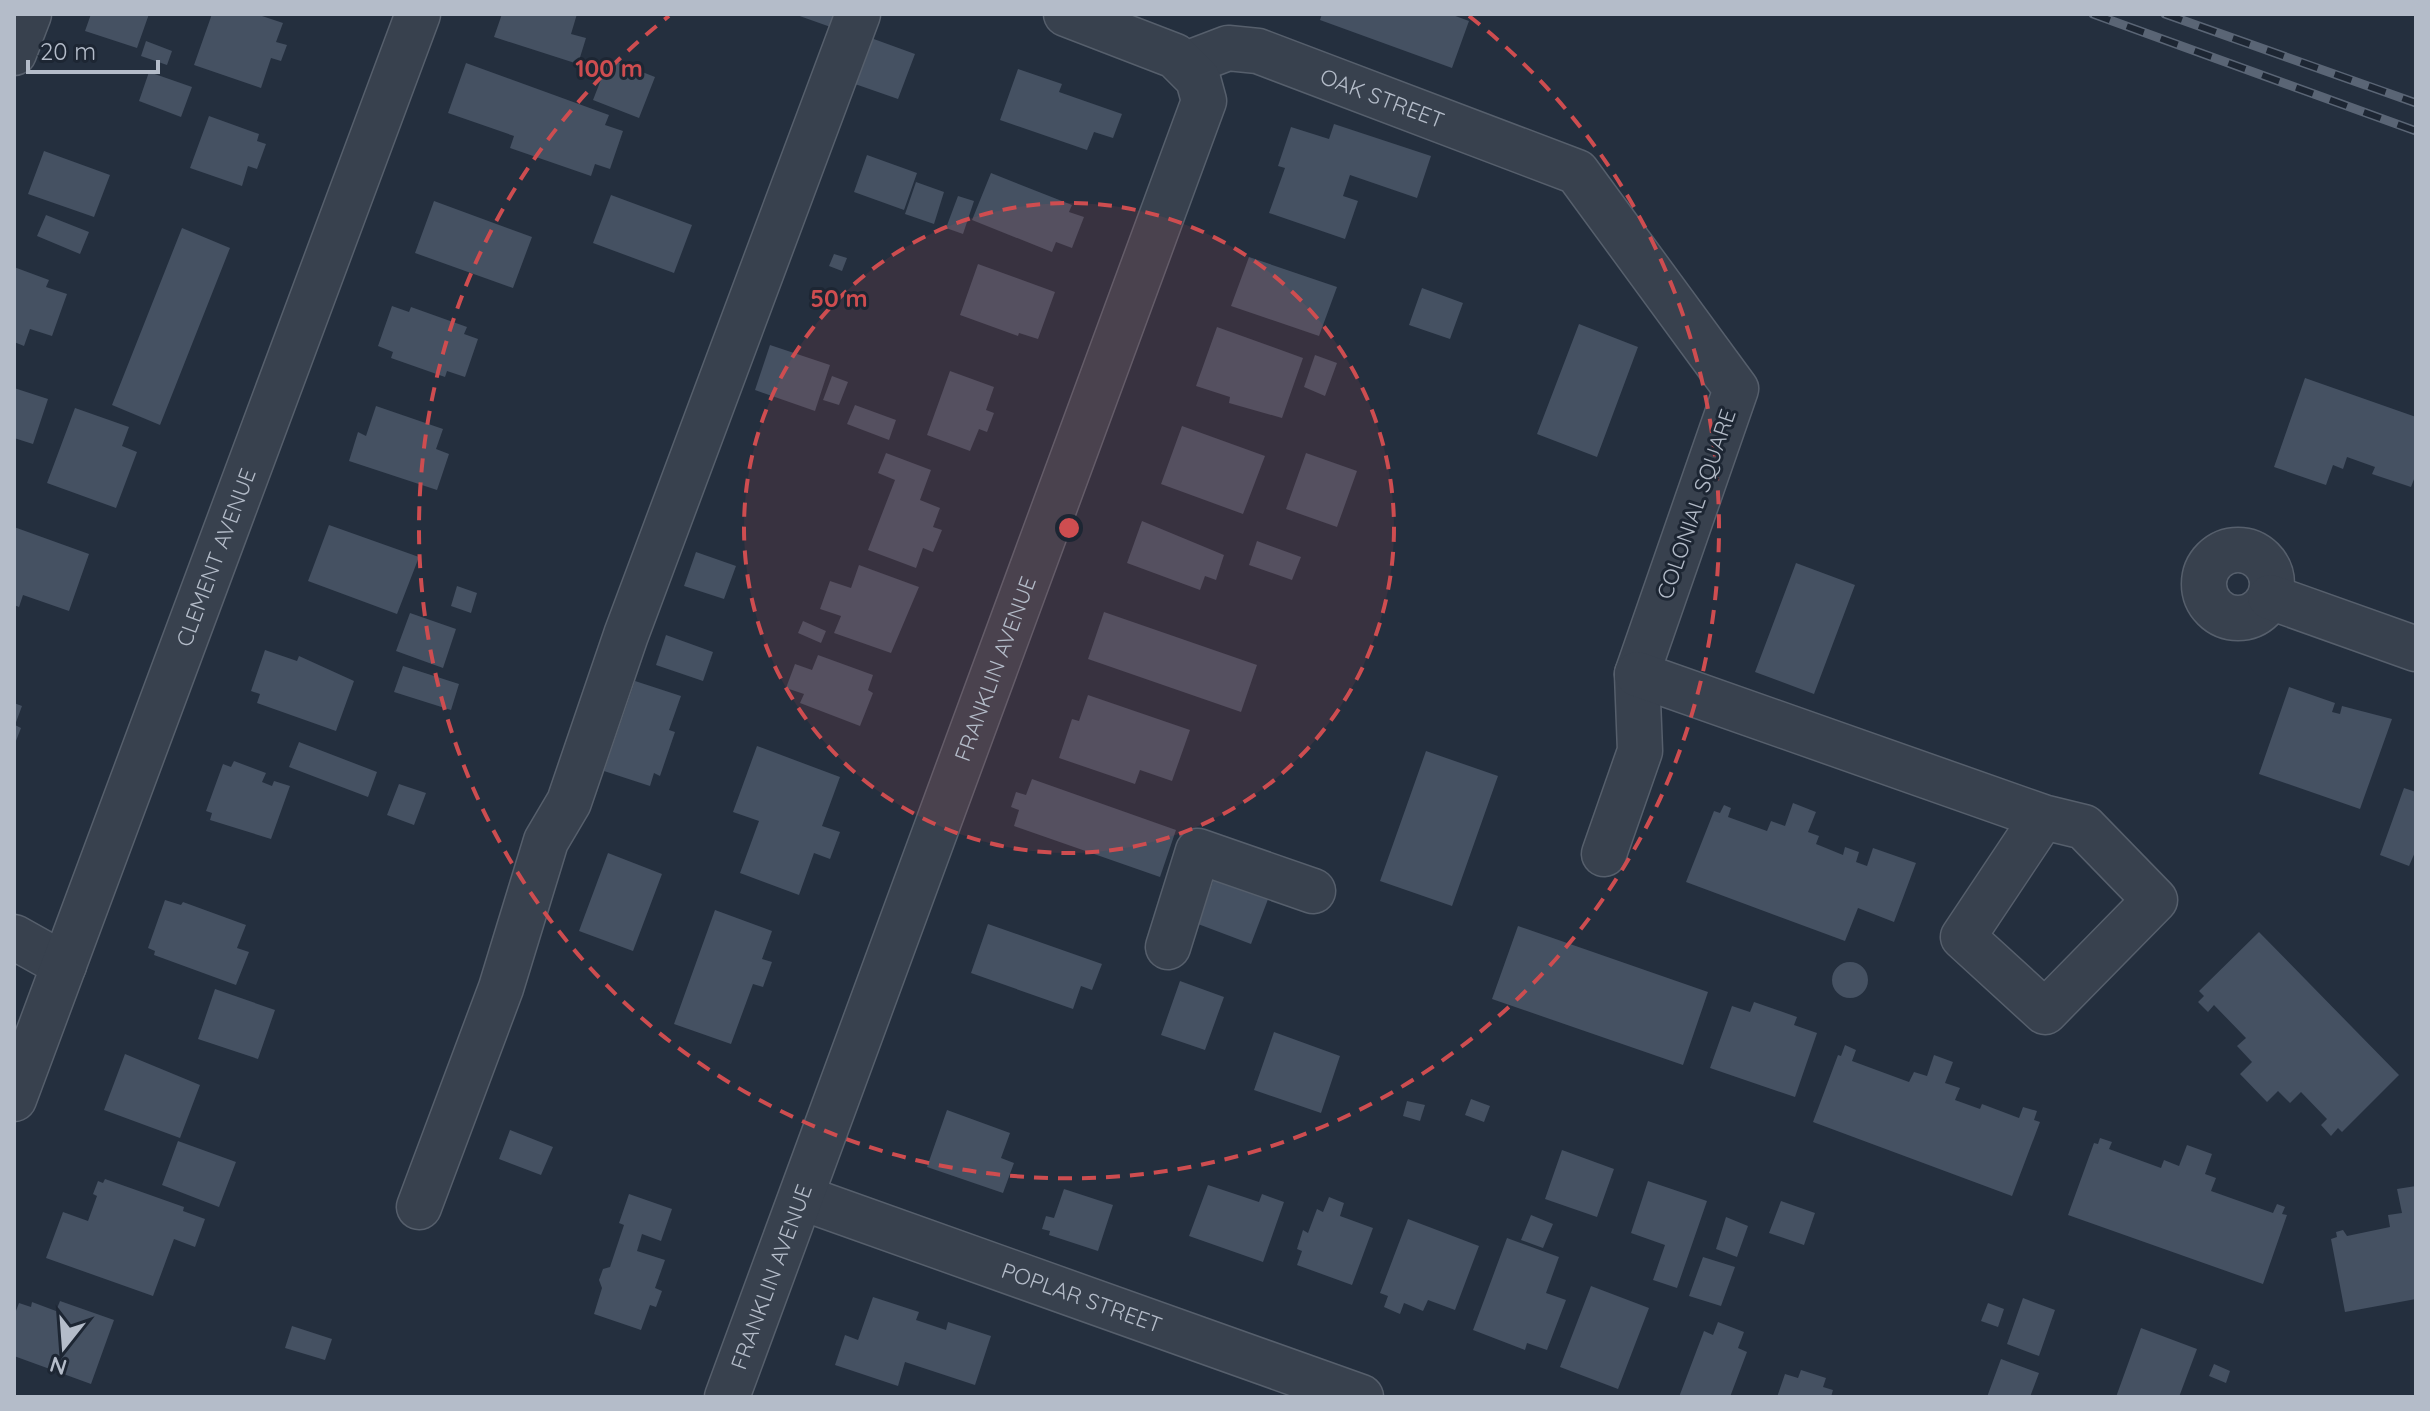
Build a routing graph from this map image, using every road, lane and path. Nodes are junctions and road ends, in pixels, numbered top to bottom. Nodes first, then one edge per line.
1 (418, 14) edge
2 (858, 14) edge
3 (1066, 14) edge
4 (1186, 64) junction
5 (1577, 172) joint
6 (2270, 597) dead end
7 (2416, 649) edge
8 (1642, 660) junction
9 (2043, 817) junction
10 (1604, 854) dead end
11 (1313, 891) dead end
12 (14, 937) edge
13 (1168, 947) dead end
14 (64, 965) junction
15 (14, 1099) edge
16 (803, 1198) junction
17 (419, 1207) dead end
18 (727, 1397) edge
19 (1361, 1397) edge

1 - 14 street, CLEMENT AVENUE
2 - 17 street
3 - 4 street
4 - 5 street, OAK STREET
4 - 16 street, FRANKLIN AVENUE
5 - 8 street, COLONIAL SQUARE
6 - 7 street
8 - 9 street
8 - 10 street
9 - 9 street
11 - 13 street
12 - 14 street
14 - 15 street, CLEMENT AVENUE
16 - 18 street, FRANKLIN AVENUE
16 - 19 street, POPLAR STREET

